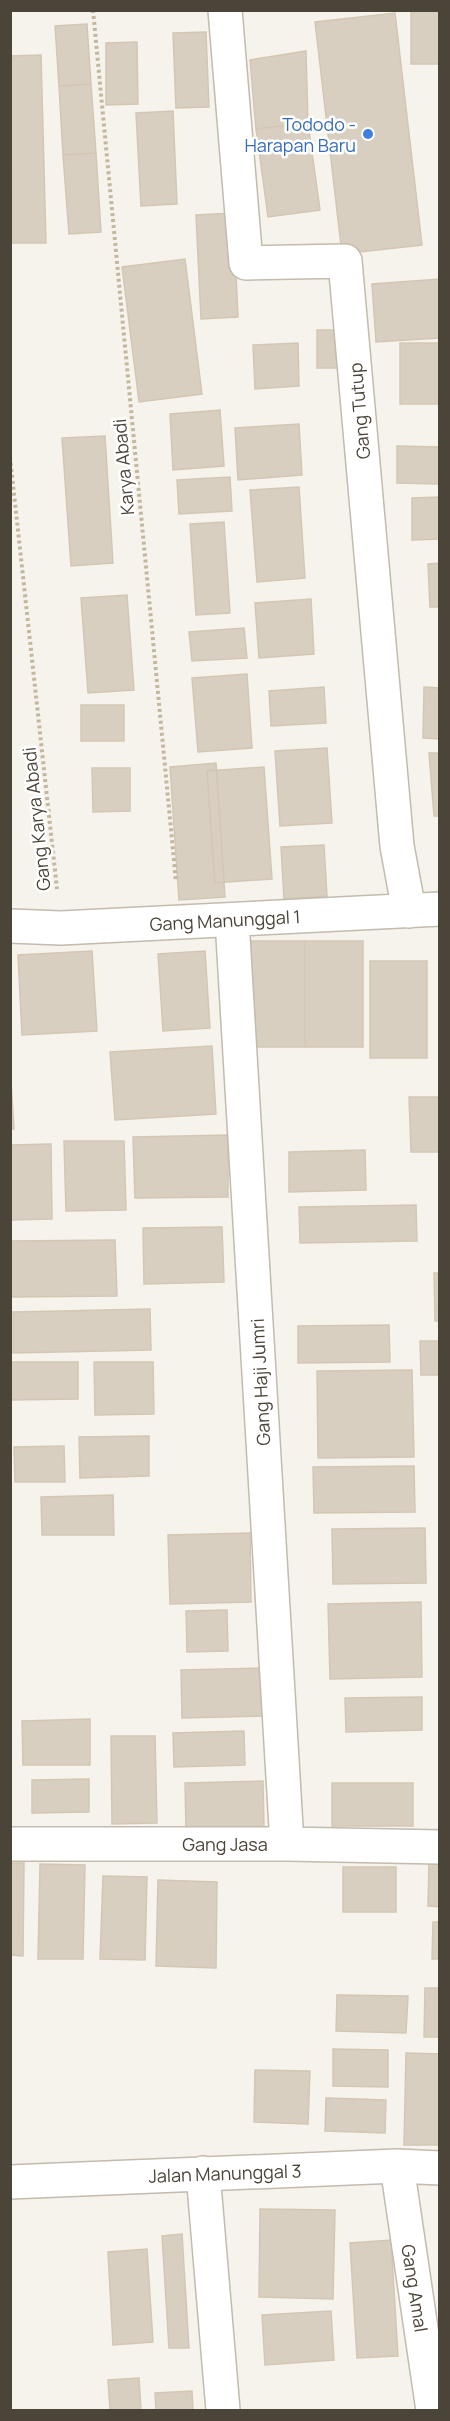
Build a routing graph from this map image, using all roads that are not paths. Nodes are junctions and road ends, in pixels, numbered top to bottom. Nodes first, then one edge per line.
1 (225, 10) edge
2 (424, 910) edge
3 (232, 920) junction
4 (10, 926) edge
5 (10, 1844) edge
6 (287, 1844) junction
7 (440, 1847) edge
8 (397, 2166) junction
9 (440, 2168) edge
10 (203, 2173) junction
11 (10, 2182) edge
12 (223, 2410) edge
13 (433, 2410) edge

1 - 2 street, Gang Tutup
2 - 3 street, Gang Manunggal 1
3 - 4 street, Gang Manunggal 1
3 - 6 street, Gang Haji Jumri
5 - 6 street, Gang Jasa
6 - 7 street, Gang Jasa
8 - 9 street, Jalan Manunggal 3
8 - 10 street, Jalan Manunggal 3
8 - 13 street, Gang Amal
10 - 11 street, Jalan Manunggal 3
10 - 12 street

